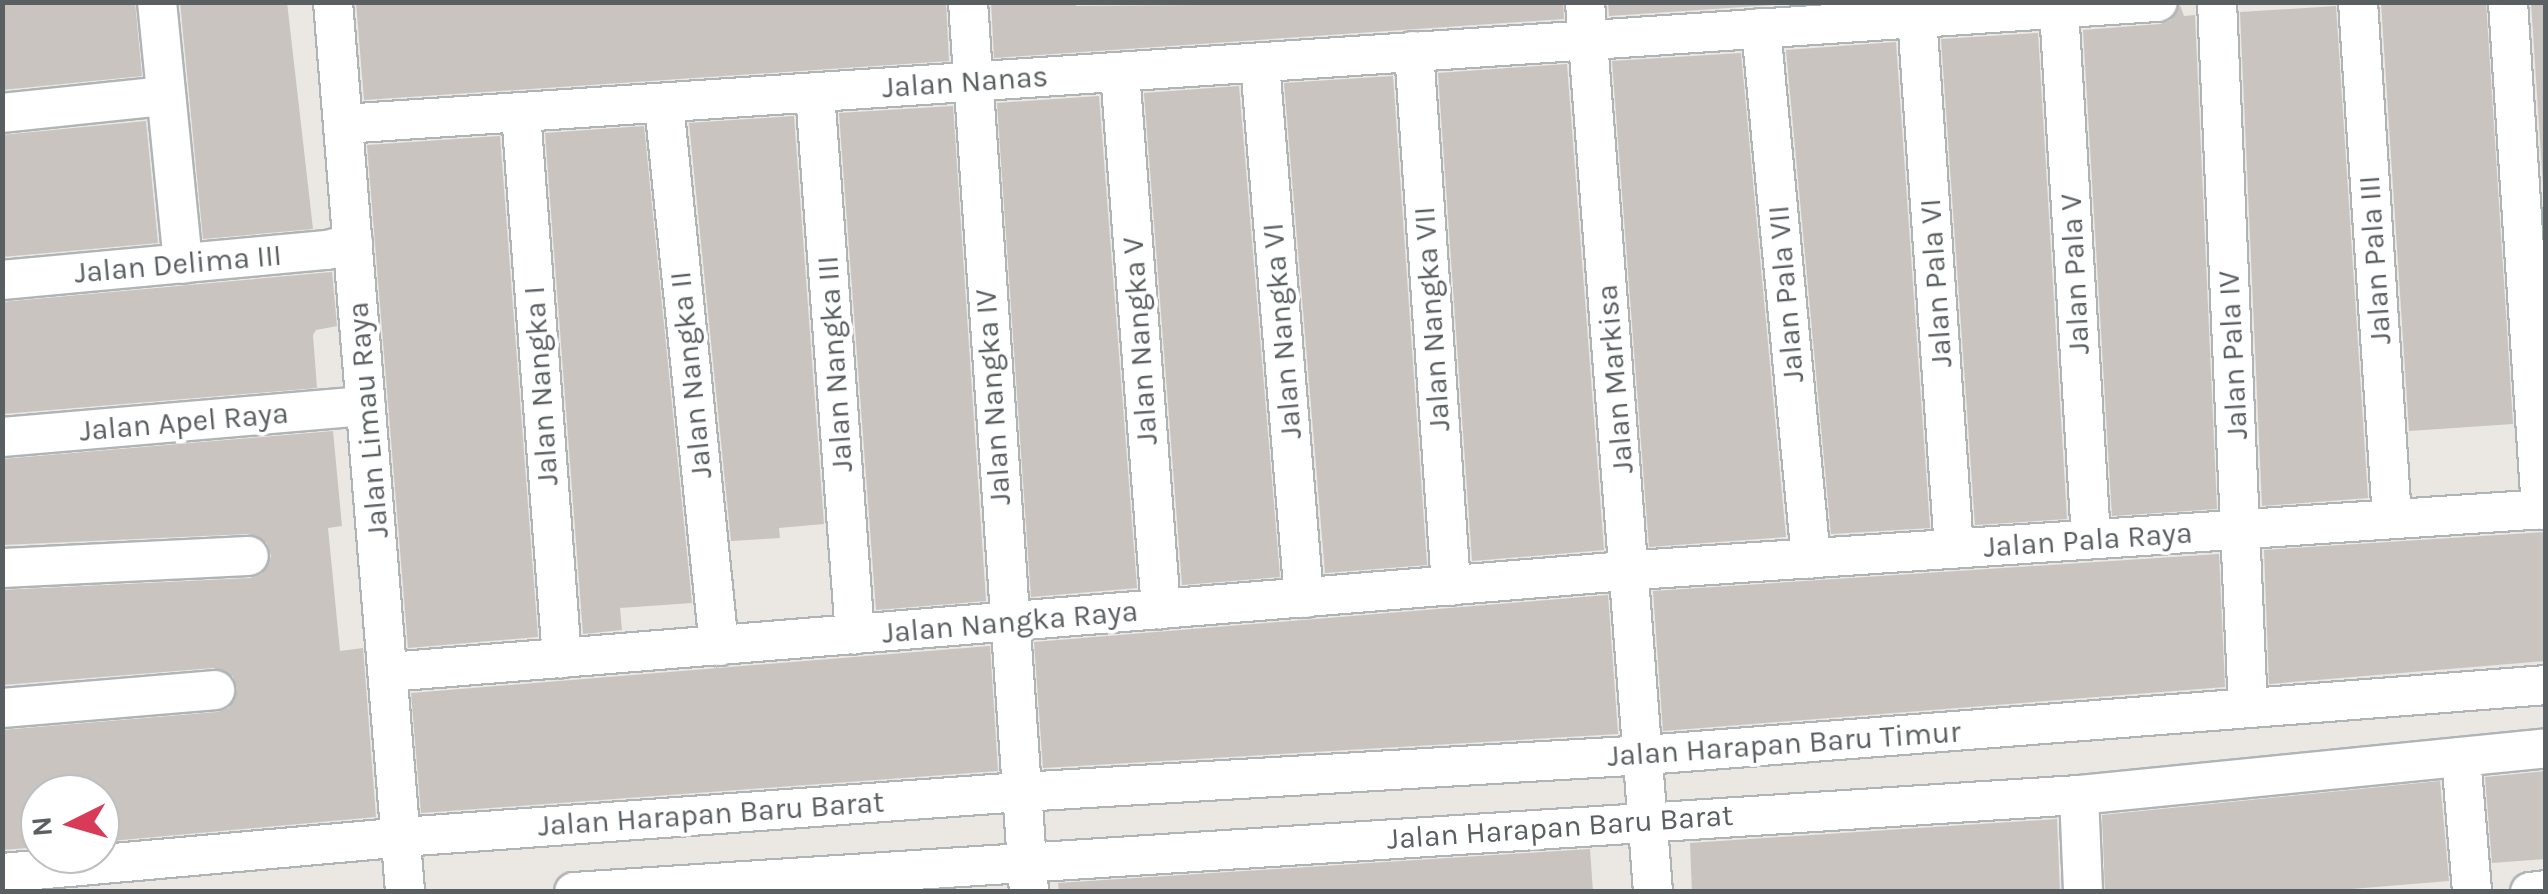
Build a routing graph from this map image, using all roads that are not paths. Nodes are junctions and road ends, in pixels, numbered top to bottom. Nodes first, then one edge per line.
1 (158, 2) edge
2 (332, 2) edge
3 (968, 2) edge
4 (2158, 2) edge
5 (2217, 2) edge
6 (2358, 2) edge
7 (2508, 2) edge
8 (2060, 9) junction
9 (1917, 17) junction
10 (1586, 21) edge
11 (1761, 28) junction
12 (1414, 51) junction
13 (1260, 64) junction
14 (1120, 72) junction
15 (971, 81) junction
16 (815, 93) junction
17 (165, 96) junction
18 (664, 104) junction
19 (2, 113) edge
20 (521, 113) junction
21 (343, 124) junction
22 (352, 244) junction
23 (184, 264) junction
24 (2, 280) edge
25 (366, 406) junction
26 (2, 437) edge
27 (2543, 510) edge
28 (2392, 518) junction
29 (2240, 529) junction
30 (2091, 538) junction
31 (1954, 550) junction
32 (249, 556) dead end
33 (1810, 559) junction
34 (2, 568) edge
35 (1630, 572) junction
36 (1451, 586) junction
37 (1304, 598) junction
38 (1160, 610) junction
39 (1009, 622) junction
40 (855, 634) junction
41 (719, 646) junction
42 (562, 658) junction
43 (389, 672) junction
44 (2546, 684) edge
45 (215, 690) dead end
46 (2, 708) edge
47 (2248, 708) junction
48 (2546, 748) edge
49 (1644, 755) junction
50 (2461, 757) junction
51 (1021, 792) junction
52 (2079, 796) junction
53 (1648, 820) junction
54 (402, 837) junction
55 (2, 873) edge
56 (1028, 878) edge
57 (2546, 890) edge
58 (405, 892) edge
59 (574, 892) edge
60 (1653, 892) edge
61 (2083, 892) edge
62 (2472, 892) edge
63 (2530, 892) edge

1 - 17 street
2 - 21 street, Jalan Limau Raya
3 - 15 street, Jalan Nangka IV
4 - 8 street, Jalan Nanas
5 - 29 street, Jalan Pala IV
6 - 28 street, Jalan Pala III
7 - 27 street
8 - 9 street, Jalan Nanas
8 - 30 street, Jalan Pala V
9 - 11 street, Jalan Nanas
9 - 31 street, Jalan Pala VI
10 - 11 street, Jalan Nanas
10 - 12 street, Jalan Nanas
10 - 35 street, Jalan Markisa
11 - 33 street, Jalan Pala VII
12 - 13 street, Jalan Nanas
12 - 36 street, Jalan Nangka VII
13 - 14 street, Jalan Nanas
13 - 37 street, Jalan Nangka VI
14 - 15 street, Jalan Nanas
14 - 38 street, Jalan Nangka V
15 - 16 street, Jalan Nanas
15 - 39 street, Jalan Nangka IV
16 - 18 street, Jalan Nanas
16 - 40 street, Jalan Nangka III
17 - 19 street
17 - 23 street
18 - 20 street, Jalan Nanas
18 - 41 street, Jalan Nangka II
20 - 21 street, Jalan Nanas
20 - 42 street, Jalan Nangka I
21 - 22 street, Jalan Limau Raya
22 - 23 street, Jalan Delima III
22 - 25 street, Jalan Limau Raya
23 - 24 street, Jalan Delima III
25 - 26 street, Jalan Apel Raya
25 - 43 street, Jalan Limau Raya
27 - 28 street, Jalan Pala Raya
28 - 29 street, Jalan Pala Raya
29 - 30 street, Jalan Pala Raya
29 - 47 street, Jalan Pala IV
30 - 31 street, Jalan Pala Raya
31 - 33 street, Jalan Pala Raya
32 - 34 street
33 - 35 street, Jalan Pala Raya
35 - 36 street, Jalan Nangka Raya
35 - 49 street, Jalan Markisa
36 - 37 street, Jalan Nangka Raya
37 - 38 street, Jalan Nangka Raya
38 - 39 street, Jalan Nangka Raya
39 - 40 street, Jalan Nangka Raya
39 - 51 street, Jalan Nangka IV
40 - 41 street, Jalan Nangka Raya
41 - 42 street, Jalan Nangka Raya
42 - 43 street, Jalan Nangka Raya
43 - 54 street, Jalan Limau Raya
44 - 47 street, Jalan Harapan Baru Timur
45 - 46 street
47 - 49 street, Jalan Harapan Baru Timur
48 - 50 street, Jalan Harapan Baru Barat
49 - 51 street, Jalan Harapan Baru Timur
49 - 53 street, Jalan Markisa
50 - 52 street, Jalan Harapan Baru Barat
50 - 62 street
51 - 54 street, Jalan Harapan Baru Barat
51 - 56 street, Jalan Nangka IV
52 - 53 street, Jalan Harapan Baru Barat
52 - 61 street
53 - 56 street, Jalan Harapan Baru Barat
53 - 60 street, Jalan Markisa
54 - 55 street
54 - 58 street, Jalan Limau Raya
56 - 59 street, Jalan Harapan Baru Barat
57 - 63 street

